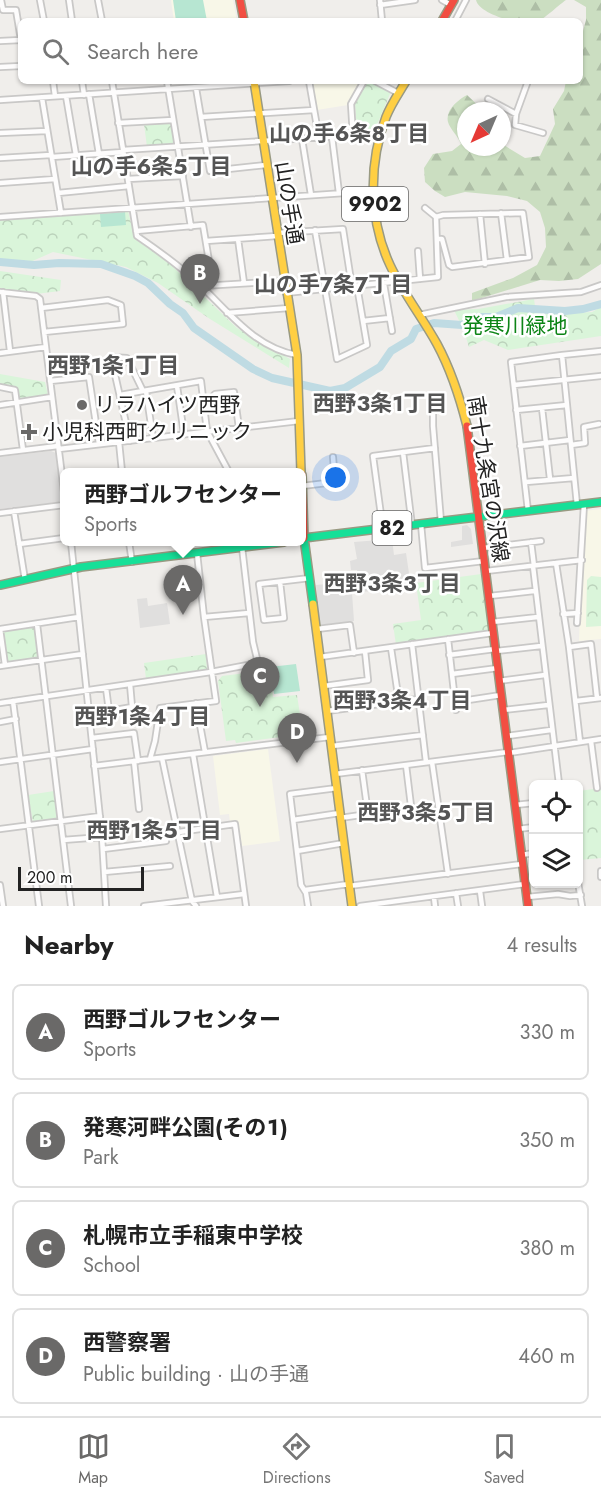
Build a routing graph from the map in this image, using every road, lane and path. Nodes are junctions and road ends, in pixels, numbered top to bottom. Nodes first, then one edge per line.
1 (1, 0) edge
2 (40, 0) edge
3 (69, 0) edge
4 (99, 0) edge
5 (240, 0) edge
6 (415, 0) edge
7 (442, 0) edge
8 (466, 0) edge
9 (380, 3) edge
10 (452, 3) edge
11 (43, 18) edge
12 (72, 18) edge
13 (102, 18) edge
14 (243, 18) edge
15 (382, 18) edge
16 (444, 18) edge
17 (456, 18) edge
18 (18, 21) edge
19 (18, 40) edge
20 (0, 42) edge
21 (18, 66) edge
22 (0, 67) edge
23 (54, 84) edge
24 (83, 84) edge
25 (113, 84) edge
26 (167, 84) edge
27 (235, 84) edge
28 (254, 84) edge
29 (310, 84) edge
30 (362, 84) edge
31 (381, 84) edge
32 (404, 84) edge
33 (527, 84) edge
34 (196, 88) junction
35 (168, 90) junction
36 (114, 92) junction
37 (398, 93) junction
38 (86, 94) junction
39 (56, 96) junction
40 (66, 96) junction
41 (42, 98) junction
42 (488, 99) dead end
43 (0, 100) edge
44 (492, 102) edge
45 (314, 110) junction
46 (259, 112) junction
47 (511, 112) edge
48 (516, 114) junction
49 (201, 117) junction
50 (173, 120) junction
51 (118, 123) junction
52 (47, 131) junction
53 (543, 133) dead end
54 (0, 134) edge
55 (353, 136) junction
56 (381, 136) junction
57 (332, 137) junction
58 (319, 138) junction
59 (302, 139) junction
60 (264, 141) junction
61 (178, 146) junction
62 (206, 146) junction
63 (123, 151) junction
64 (99, 154) junction
65 (76, 155) junction
66 (51, 156) junction
67 (0, 158) edge
68 (266, 165) junction
69 (183, 176) junction
70 (55, 179) junction
71 (128, 179) junction
72 (0, 183) edge
73 (129, 186) junction
74 (374, 191) junction
75 (58, 192) junction
76 (339, 193) junction
77 (311, 195) junction
78 (271, 198) junction
79 (187, 204) junction
80 (132, 208) junction
81 (425, 208) dead end
82 (61, 213) junction
83 (501, 213) junction
84 (480, 214) junction
85 (0, 217) edge
86 (436, 217) junction
87 (191, 227) junction
88 (315, 230) junction
89 (136, 231) junction
90 (277, 234) junction
91 (238, 239) junction
92 (437, 239) junction
93 (206, 242) junction
94 (418, 251) dead end
95 (507, 260) junction
96 (485, 264) junction
97 (420, 279) junction
98 (284, 281) junction
99 (399, 282) junction
100 (244, 283) junction
101 (384, 284) junction
102 (213, 285) junction
103 (601, 285) edge
104 (202, 286) junction
105 (355, 286) junction
106 (325, 289) junction
107 (2, 292) edge
108 (286, 293) junction
109 (41, 308) junction
110 (289, 308) junction
111 (226, 313) junction
112 (390, 318) junction
113 (421, 318) junction
114 (363, 321) junction
115 (392, 330) dead end
116 (44, 332) junction
117 (46, 347) junction
118 (10, 351) junction
119 (601, 351) edge
120 (0, 353) edge
121 (297, 355) junction
122 (562, 355) junction
123 (601, 376) edge
124 (564, 380) junction
125 (50, 381) junction
126 (514, 385) junction
127 (177, 386) junction
128 (0, 387) edge
129 (144, 391) junction
130 (120, 395) junction
131 (52, 397) junction
132 (433, 398) dead end
133 (16, 403) junction
134 (0, 405) edge
135 (567, 405) junction
136 (204, 406) junction
137 (542, 408) junction
138 (516, 410) junction
139 (299, 421) junction
140 (599, 424) dead end
141 (239, 428) junction
142 (207, 431) junction
143 (184, 434) junction
144 (153, 438) junction
145 (130, 441) junction
146 (118, 442) junction
147 (571, 442) junction
148 (546, 443) junction
149 (99, 444) junction
150 (520, 446) junction
151 (58, 447) junction
152 (435, 448) junction
153 (23, 450) junction
154 (403, 452) junction
155 (0, 453) edge
156 (333, 457) dead end
157 (61, 468) edge
158 (121, 468) edge
159 (228, 468) edge
160 (301, 468) edge
161 (574, 478) junction
162 (550, 479) junction
163 (525, 482) junction
164 (306, 486) edge
165 (601, 502) edge
166 (581, 504) junction
167 (60, 505) edge
168 (14, 511) junction
169 (528, 511) junction
170 (0, 513) edge
171 (478, 517) junction
172 (441, 522) junction
173 (421, 524) junction
174 (412, 526) junction
175 (383, 530) junction
176 (60, 539) edge
177 (306, 539) edge
178 (541, 541) dead end
179 (531, 542) junction
180 (19, 544) junction
181 (71, 546) edge
182 (130, 546) edge
183 (183, 546) edge
184 (304, 546) edge
185 (242, 547) joint
186 (483, 548) junction
187 (197, 553) junction
188 (184, 555) junction
189 (582, 560) junction
190 (484, 561) junction
191 (132, 562) junction
192 (555, 563) junction
193 (533, 566) junction
194 (74, 569) junction
195 (486, 571) junction
196 (310, 578) junction
197 (25, 580) junction
198 (280, 582) junction
199 (0, 585) edge
200 (534, 591) junction
201 (489, 596) junction
202 (249, 613) junction
203 (578, 613) junction
204 (562, 614) junction
205 (79, 617) junction
206 (538, 617) junction
207 (204, 618) junction
208 (492, 622) junction
209 (577, 622) dead end
210 (37, 624) junction
211 (0, 629) edge
212 (316, 629) junction
213 (493, 633) junction
214 (448, 639) junction
215 (412, 644) junction
216 (541, 645) junction
217 (569, 647) junction
218 (392, 648) junction
219 (495, 650) junction
220 (365, 651) junction
221 (354, 653) junction
222 (83, 654) junction
223 (449, 655) junction
224 (320, 657) junction
225 (41, 660) junction
226 (3, 665) edge
227 (498, 668) junction
228 (211, 672) junction
229 (452, 675) junction
230 (545, 675) junction
231 (499, 681) junction
232 (130, 684) junction
233 (324, 686) junction
234 (106, 688) junction
235 (87, 691) junction
236 (501, 694) junction
237 (46, 696) junction
238 (599, 698) edge
239 (418, 699) junction
240 (13, 701) junction
241 (576, 701) junction
242 (399, 702) junction
243 (455, 702) junction
244 (0, 703) edge
245 (196, 703) junction
246 (548, 705) junction
247 (456, 710) dead end
248 (503, 710) junction
249 (327, 711) junction
250 (16, 719) junction
251 (0, 722) edge
252 (551, 730) junction
253 (423, 735) junction
254 (507, 736) junction
255 (331, 737) junction
256 (92, 738) junction
257 (601, 740) edge
258 (591, 741) junction
259 (580, 742) junction
260 (332, 746) junction
261 (553, 746) junction
262 (93, 749) junction
263 (205, 752) junction
264 (508, 752) junction
265 (54, 754) junction
266 (193, 754) junction
267 (162, 758) junction
268 (20, 759) junction
269 (150, 759) junction
270 (136, 761) junction
271 (0, 762) edge
272 (429, 762) junction
273 (406, 765) junction
274 (94, 766) junction
275 (362, 770) junction
276 (335, 774) junction
277 (558, 780) edge
278 (337, 788) junction
279 (597, 788) dead end
280 (529, 804) edge
281 (515, 805) junction
282 (139, 809) dead end
283 (440, 811) junction
284 (100, 816) junction
285 (340, 816) junction
286 (293, 820) junction
287 (61, 821) junction
288 (28, 825) junction
289 (206, 828) junction
290 (529, 828) edge
291 (0, 829) edge
292 (518, 829) junction
293 (178, 832) junction
294 (102, 837) junction
295 (63, 840) junction
296 (344, 843) junction
297 (103, 849) junction
298 (297, 851) junction
299 (529, 854) edge
300 (521, 855) junction
301 (522, 864) junction
302 (170, 866) dead end
303 (601, 871) edge
304 (104, 872) junction
305 (448, 874) junction
306 (601, 877) edge
307 (529, 882) edge
308 (525, 883) junction
309 (0, 885) edge
310 (349, 885) junction
311 (579, 888) edge
312 (304, 890) junction
313 (480, 891) junction
314 (456, 893) junction
315 (244, 894) junction
316 (580, 895) junction
317 (217, 897) junction
318 (434, 897) junction
319 (526, 897) junction
320 (421, 898) junction
321 (194, 904) edge
322 (388, 904) edge
323 (166, 905) edge
324 (3, 906) edge
325 (39, 906) edge
326 (71, 906) edge
327 (106, 906) edge
328 (144, 906) edge
329 (246, 906) edge
330 (308, 906) edge
331 (352, 906) edge
332 (360, 906) edge
333 (422, 906) edge
334 (435, 906) edge
335 (458, 906) edge
336 (482, 906) edge
337 (528, 906) edge
338 (582, 906) edge

1 - 18 street
2 - 11 street
3 - 12 street
4 - 13 street
5 - 14 main road
6 - 9 street
7 - 10 street
8 - 17 street
9 - 15 street
10 - 16 main road
19 - 20 street
21 - 22 street
23 - 39 street
24 - 38 street
25 - 36 street
26 - 35 street
27 - 34 street
28 - 46 main road, 山の手通
29 - 45 street
30 - 55 street
31 - 37 street
32 - 37 main road, 南十九条宮の沢線 / 9902
33 - 48 street
34 - 35 street
34 - 49 street
35 - 36 street
35 - 50 street
36 - 38 street
36 - 51 street
37 - 56 main road, 南十九条宮の沢線 / 9902
38 - 40 street
38 - 64 street
39 - 40 street
39 - 41 street
40 - 65 street
41 - 43 street
41 - 52 street
42 - 44 street
45 - 46 street
45 - 58 street
46 - 49 street
46 - 60 main road, 山の手通
47 - 48 street
48 - 53 street
49 - 62 street
50 - 51 street
50 - 61 street
51 - 63 street
52 - 54 street
52 - 66 street
55 - 56 street
55 - 57 street
56 - 74 main road, 南十九条宮の沢線 / 9902
57 - 58 street
57 - 76 street
58 - 59 street
59 - 60 street
59 - 77 street
60 - 62 street
60 - 68 main road, 山の手通
61 - 62 street
61 - 63 street
61 - 69 street
62 - 68 street
63 - 64 street
63 - 71 street
64 - 65 street
65 - 66 street
66 - 67 street
66 - 70 street
68 - 78 main road, 山の手通
69 - 71 street
69 - 79 street
70 - 72 street
70 - 75 street
71 - 73 street
73 - 75 street
73 - 80 street
74 - 76 street
74 - 99 main road, 南十九条宮の沢線 / 9902
75 - 82 street
76 - 77 street
77 - 78 street
78 - 79 street
78 - 90 main road, 山の手通
79 - 80 street
79 - 87 street
80 - 82 street
80 - 89 street
81 - 86 street
82 - 85 street
83 - 84 street
83 - 95 street
83 - 95 street
84 - 86 street
84 - 96 street
86 - 92 street
87 - 89 street
87 - 93 street
88 - 90 street
88 - 105 street
88 - 106 street
89 - 104 street
90 - 91 street
90 - 98 main road, 山の手通
91 - 93 street
91 - 100 street
92 - 96 street
92 - 97 street
93 - 102 street
94 - 97 street
95 - 96 street
97 - 99 street
98 - 100 street
98 - 108 main road, 山の手通
99 - 101 street
99 - 113 main road, 南十九条宮の沢線 / 9902
100 - 102 street
101 - 105 street
101 - 112 street
102 - 104 street
103 - 113 street
104 - 111 street
105 - 106 street
105 - 114 street
106 - 108 street
106 - 114 street
107 - 109 street
107 - 118 street
108 - 110 main road, 山の手通
109 - 116 street
109 - 116 street
110 - 111 street
110 - 121 main road, 山の手通
111 - 121 street
112 - 114 street
112 - 115 street
113 - 171 main road, 南十九条宮の沢線 / 9902
116 - 117 street
117 - 118 street
117 - 125 street
118 - 120 street
119 - 122 street
121 - 139 main road, 山の手通
122 - 124 street
122 - 126 street
123 - 124 street
124 - 126 street
124 - 135 street
125 - 131 street
125 - 149 street
126 - 138 street
127 - 129 street
127 - 136 street
127 - 143 street
128 - 133 street
129 - 130 street
129 - 130 street
129 - 144 street
130 - 145 street
131 - 133 street
131 - 151 street
132 - 152 street
133 - 134 street
133 - 153 street
135 - 137 street
135 - 147 street
136 - 141 street
136 - 142 street
137 - 138 street
137 - 148 street
138 - 150 street
139 - 141 street
139 - 160 main road, 山の手通
140 - 147 street
141 - 142 street
142 - 143 street
142 - 159 street
143 - 144 street
144 - 145 street
145 - 146 street
146 - 149 street
146 - 158 street
147 - 148 street
147 - 161 street
148 - 150 street
148 - 162 street
149 - 151 street
150 - 163 street
151 - 153 street
151 - 157 street
152 - 154 street
152 - 172 street
153 - 155 street
154 - 174 street
154 - 175 street
156 - 164 street
161 - 162 street
161 - 166 street
162 - 163 street
163 - 169 street
165 - 166 main road, 82
166 - 169 main road, 82
166 - 189 street
167 - 168 street
168 - 170 street
168 - 180 street
169 - 171 main road, 82
171 - 172 main road, 82
171 - 186 main road, 南十九条宮の沢線 / 9902
172 - 173 main road, 82
173 - 174 main road, 82
173 - 190 street
174 - 175 main road, 82
175 - 177 main road, 82
176 - 180 street
178 - 179 street
179 - 186 street
179 - 193 street
180 - 197 street
181 - 194 street
182 - 191 street
183 - 188 street
184 - 196 main road, 山の手通
185 - 187 main road
185 - 202 street
186 - 190 main road, 南十九条宮の沢線 / 9902
187 - 188 main road
187 - 207 street
188 - 191 main road
189 - 192 street
189 - 203 street
190 - 195 main road, 南十九条宮の沢線 / 9902
191 - 194 main road
192 - 193 street
192 - 204 street
193 - 195 street
193 - 200 street
194 - 197 main road
194 - 205 street
195 - 201 main road, 南十九条宮の沢線 / 9902
196 - 198 street
196 - 212 main road, 山の手通
197 - 199 main road
198 - 198 street
200 - 201 street
200 - 206 street
201 - 208 main road, 南十九条宮の沢線 / 9902
202 - 207 street
202 - 228 street
203 - 204 street
203 - 209 street
204 - 217 street
205 - 210 street
205 - 222 street
206 - 208 street
206 - 216 street
207 - 228 street
208 - 213 main road, 南十九条宮の沢線 / 9902
210 - 211 street
210 - 225 street
211 - 226 street
212 - 221 street
212 - 224 main road, 山の手通
213 - 214 street
213 - 219 main road, 南十九条宮の沢線 / 9902
214 - 215 street
214 - 223 street
215 - 218 street
215 - 239 street
216 - 219 street
216 - 230 street
217 - 238 street
217 - 241 street
218 - 220 street
218 - 242 street
219 - 223 street
219 - 227 main road, 南十九条宮の沢線 / 9902
220 - 221 street
220 - 233 street
221 - 224 street
222 - 225 street
222 - 235 street
223 - 229 street
224 - 233 main road, 山の手通
225 - 226 street
225 - 237 street
227 - 229 street
227 - 231 main road, 南十九条宮の沢線 / 9902
228 - 232 street
228 - 245 street
229 - 243 street
230 - 231 street
230 - 246 street
231 - 236 main road, 南十九条宮の沢線 / 9902
232 - 234 street
232 - 234 street
233 - 249 main road, 山の手通
234 - 235 street
235 - 237 street
235 - 256 street
236 - 243 street
236 - 248 main road, 南十九条宮の沢線 / 9902
237 - 240 street
237 - 265 street
238 - 241 street
239 - 242 street
239 - 253 street
240 - 244 street
240 - 250 street
241 - 259 street
242 - 249 street
243 - 247 street
245 - 263 street
245 - 269 street
246 - 248 street
246 - 252 street
248 - 254 main road, 南十九条宮の沢線 / 9902
249 - 255 main road, 山の手通
250 - 251 street
250 - 268 street
252 - 254 street
252 - 261 street
253 - 260 street
253 - 272 street
254 - 264 main road, 南十九条宮の沢線 / 9902
255 - 260 main road, 山の手通
255 - 263 street
256 - 262 street
256 - 270 street
257 - 258 street
258 - 259 street
258 - 279 street
259 - 261 street
260 - 276 main road, 山の手通
261 - 264 street
261 - 277 street
262 - 265 street
262 - 274 street
263 - 266 street
264 - 272 street
264 - 281 main road, 南十九条宮の沢線 / 9902
265 - 268 street
265 - 287 street
266 - 267 street
266 - 289 street
267 - 269 street
267 - 293 street
268 - 271 street
268 - 288 street
269 - 270 street
270 - 274 street
270 - 282 street
272 - 273 street
272 - 283 street
273 - 275 street
273 - 283 street
274 - 284 street
275 - 276 street
275 - 285 street
276 - 278 main road, 山の手通
278 - 285 main road, 山の手通
278 - 286 street
280 - 281 street
281 - 292 main road, 南十九条宮の沢線 / 9902
283 - 305 street
284 - 287 street
284 - 294 street
285 - 286 street
285 - 296 main road, 山の手通
286 - 298 street
287 - 288 street
287 - 295 street
288 - 291 street
288 - 325 street
289 - 293 street
289 - 315 street
289 - 317 street
290 - 292 street
292 - 300 main road, 南十九条宮の沢線 / 9902
293 - 297 street
293 - 321 street
294 - 295 street
294 - 297 street
295 - 326 street
296 - 298 street
296 - 310 main road, 山の手通
297 - 304 street
298 - 312 street
299 - 300 street
300 - 301 main road, 南十九条宮の沢線 / 9902
301 - 305 street
301 - 308 main road, 南十九条宮の沢線 / 9902
302 - 304 street
303 - 306 street
304 - 327 street
305 - 310 street
307 - 308 street
308 - 313 street
308 - 319 main road, 南十九条宮の沢線 / 9902
309 - 324 street
310 - 312 street
310 - 331 main road, 山の手通
311 - 316 street
312 - 330 street
313 - 314 street
313 - 336 street
314 - 318 street
314 - 335 street
315 - 317 street
315 - 329 street
316 - 319 street
316 - 338 street
317 - 321 street
318 - 320 street
318 - 334 street
319 - 337 main road, 南十九条宮の沢線 / 9902
320 - 322 street
320 - 333 street
321 - 323 street
322 - 332 street
323 - 328 street

